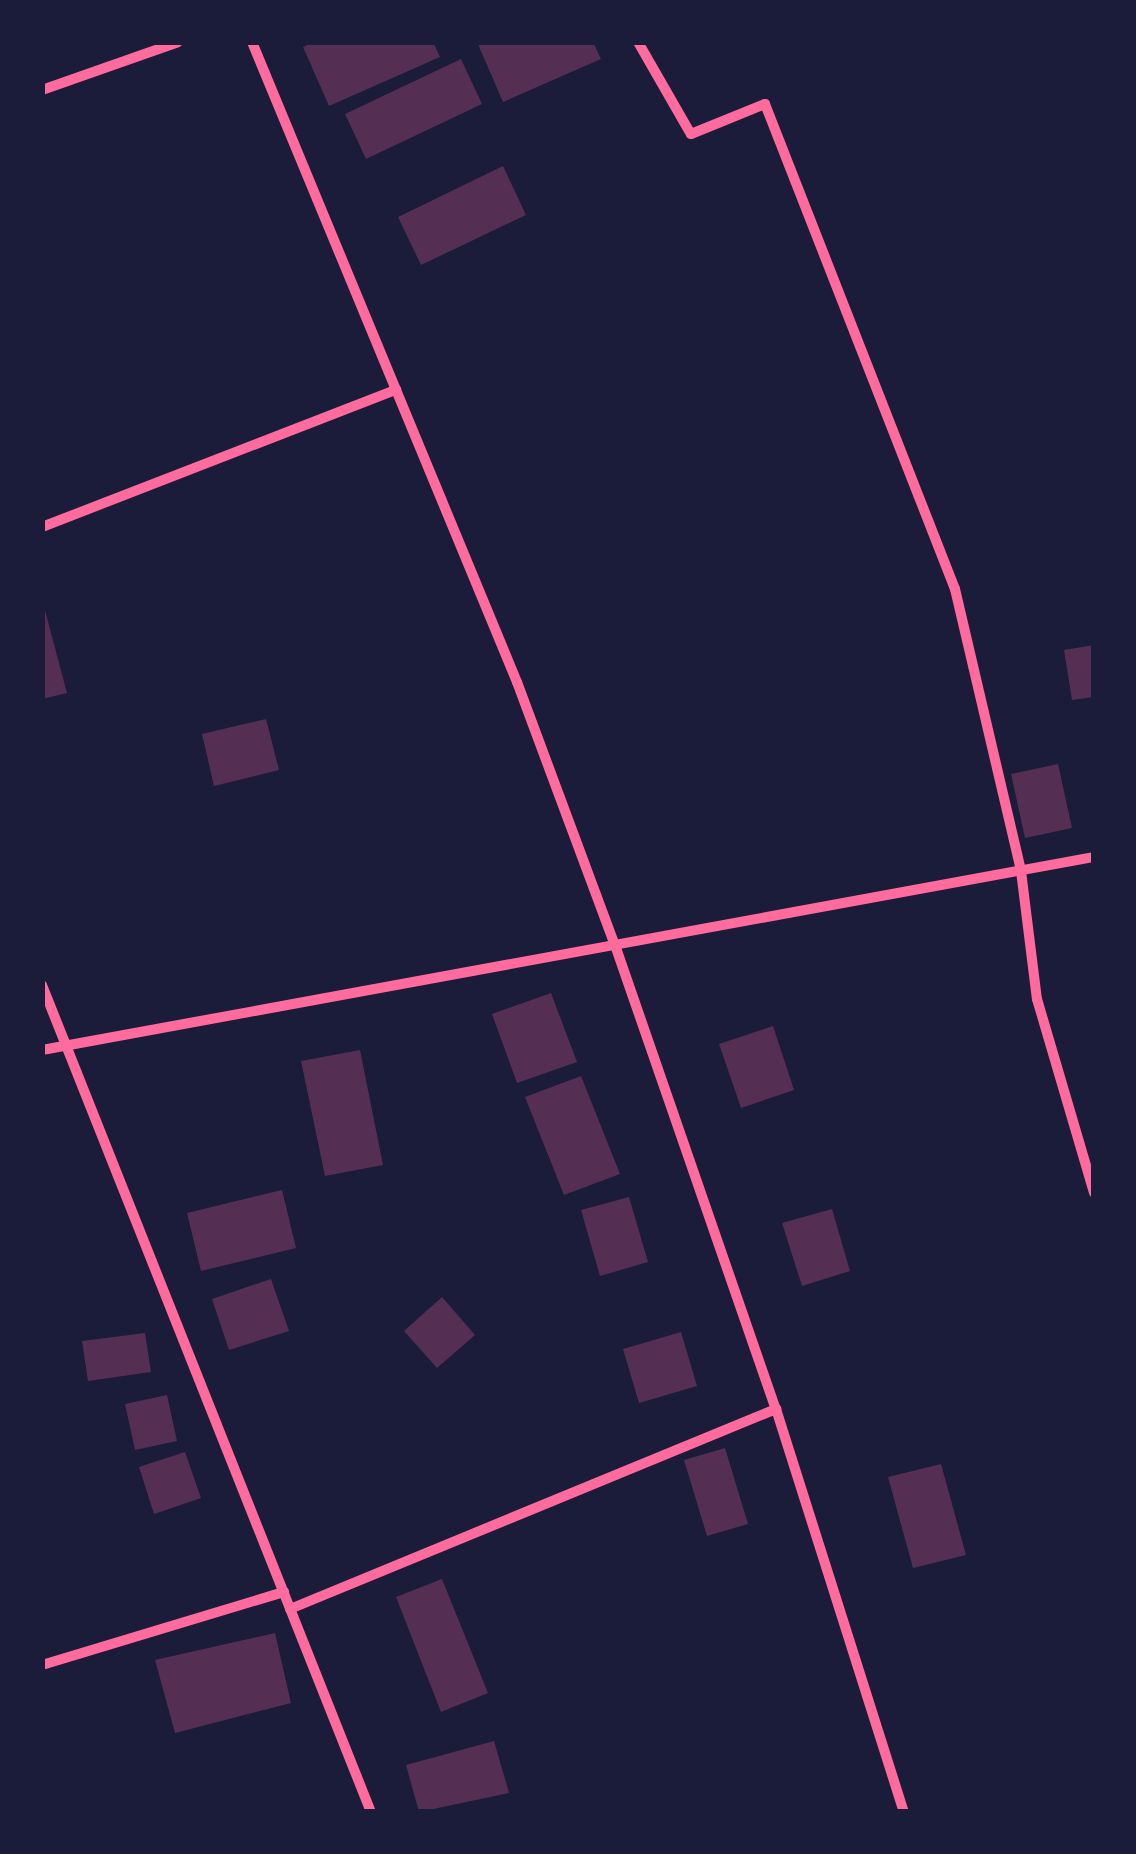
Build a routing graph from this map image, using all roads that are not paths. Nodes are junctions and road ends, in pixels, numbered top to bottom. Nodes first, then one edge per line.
1 (178, 42) edge
2 (252, 42) edge
3 (638, 42) edge
4 (42, 90) edge
5 (396, 390) junction
6 (42, 527) edge
7 (1094, 858) edge
8 (1021, 871) junction
9 (615, 945) junction
10 (42, 984) edge
11 (71, 1046) junction
12 (42, 1050) edge
13 (1094, 1193) edge
14 (776, 1409) junction
15 (284, 1592) junction
16 (290, 1608) junction
17 (42, 1665) edge
18 (371, 1812) edge
19 (904, 1812) edge

1 - 4 street
2 - 5 street
3 - 8 street
5 - 6 street
5 - 9 street
7 - 8 street
8 - 9 street
8 - 13 street
9 - 11 street
9 - 14 street
10 - 11 street
11 - 12 street
11 - 15 street
14 - 16 street
14 - 19 street
15 - 16 street
15 - 17 street
16 - 18 street

